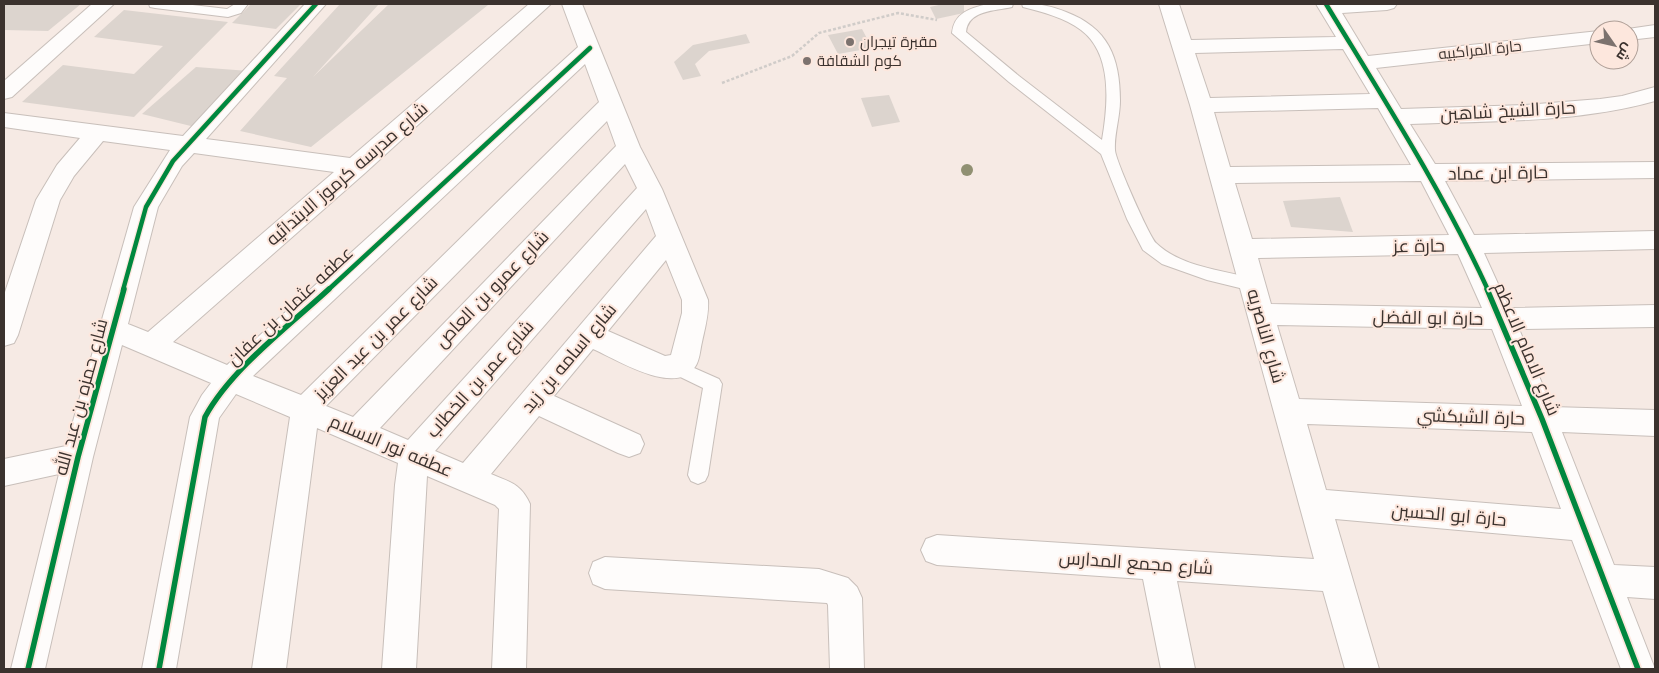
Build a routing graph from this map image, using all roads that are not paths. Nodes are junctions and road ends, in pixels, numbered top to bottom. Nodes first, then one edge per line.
1 (104, 4) edge
2 (155, 4) edge
3 (242, 4) edge
4 (316, 4) edge
5 (541, 4) edge
6 (572, 4) edge
7 (1006, 4) edge
8 (1028, 4) edge
9 (1169, 4) edge
10 (1387, 4) edge
11 (1327, 6) edge
12 (1655, 31) edge
13 (1639, 33) edge
14 (1589, 38) edge
15 (1182, 47) junction
16 (590, 48) junction
17 (1356, 53) junction
18 (4, 92) edge
19 (1655, 94) edge
20 (1622, 103) junction
21 (612, 104) junction
22 (1201, 105) junction
23 (1655, 106) edge
24 (1389, 109) junction
25 (4, 120) edge
26 (96, 133) junction
27 (188, 145) junction
28 (628, 147) junction
29 (1107, 151) junction
30 (357, 167) junction
31 (1655, 170) edge
32 (1429, 174) junction
33 (1221, 175) junction
34 (650, 189) junction
35 (670, 237) junction
36 (1655, 240) edge
37 (1467, 245) junction
38 (1242, 249) junction
39 (1252, 285) junction
40 (1260, 314) junction
41 (1655, 316) edge
42 (1501, 319) junction
43 (113, 329) junction
44 (588, 334) junction
45 (4, 335) edge
46 (153, 344) junction
47 (676, 367) junction
48 (232, 378) junction
49 (534, 400) junction
50 (307, 409) junction
51 (1288, 411) junction
52 (1542, 419) junction
53 (1655, 423) edge
54 (357, 432) junction
55 (629, 444) dead end
56 (414, 457) junction
57 (78, 458) junction
58 (4, 472) edge
59 (698, 476) dead end
60 (468, 479) junction
61 (1314, 503) junction
62 (1584, 526) junction
63 (937, 550) dead end
64 (1157, 565) junction
65 (604, 573) dead end
66 (1335, 576) junction
67 (1604, 580) junction
68 (1655, 583) edge
69 (28, 669) edge
70 (159, 669) edge
71 (269, 669) edge
72 (399, 669) edge
73 (509, 669) edge
74 (847, 669) edge
75 (1178, 669) edge
76 (1362, 669) edge
77 (1638, 669) edge

1 - 18 street
2 - 3 lane
4 - 27 street, شارع حمزه بن عبد الله
5 - 30 street, شارع مدرسه كرموز الابتدائيه
6 - 16 street
7 - 29 lane
8 - 29 lane
9 - 15 street, شارع الناصريه
10 - 11 street
11 - 17 street, شارع الامام الاعظم
12 - 13 street
14 - 17 street, حارة المراكبيه
15 - 17 street, حارة المراكبيه
15 - 22 street, شارع الناصريه
16 - 21 street
16 - 48 street, عطفه عثمان بن عفان
17 - 24 street, شارع الامام الاعظم
19 - 20 street, حارة الشيخ شاهين
20 - 23 street, حارة الشيخ شاهين
20 - 24 street, حارة الشيخ شاهين
21 - 28 street
21 - 50 street, شارع عمر بن عبد العزيز
22 - 24 street, حارة الشيخ شاهين
22 - 33 street, شارع الناصريه
24 - 32 street, شارع الامام الاعظم
25 - 26 street
26 - 27 street
26 - 45 street
27 - 30 street
27 - 43 street, شارع حمزه بن عبد الله
28 - 34 street
28 - 54 street, شارع عمرو بن العاص
29 - 39 lane
30 - 46 street, شارع مدرسه كرموز الابتدائيه
31 - 32 street, حارة ابن عماد
32 - 33 street, حارة ابن عماد
32 - 37 street, شارع الامام الاعظم
33 - 38 street, شارع الناصريه
34 - 35 street
34 - 56 street, شارع عمر بن الخطاب
35 - 44 street, شارع اسامه بن زيد
35 - 47 street
36 - 37 street, حارة عز
37 - 38 street, حارة عز
37 - 42 street, شارع الامام الاعظم
38 - 39 street, شارع الناصريه
39 - 40 street, شارع الناصريه
40 - 42 street, حارة ابو الفضل
40 - 51 street, شارع الناصريه
41 - 42 street, حارة ابو الفضل
42 - 52 street, شارع الامام الاعظم
43 - 46 street, عطفه نور الاسلام
43 - 57 street, شارع حمزه بن عبد الله
44 - 47 street
44 - 49 street, شارع اسامه بن زيد
46 - 48 street, عطفه نور الاسلام
47 - 59 lane
48 - 50 street, عطفه نور الاسلام
48 - 70 street, عطفه عثمان بن عفان
49 - 55 street
49 - 60 street, شارع اسامه بن زيد
50 - 54 street, عطفه نور الاسلام
50 - 71 street, شارع عمر بن عبد العزيز
51 - 52 street, حارة الشبكشي
51 - 61 street, شارع الناصريه
52 - 53 street, حارة الشبكشي
52 - 62 street, شارع الامام الاعظم
54 - 56 street, عطفه نور الاسلام
56 - 60 street, عطفه نور الاسلام
56 - 72 street, شارع عمر بن الخطاب
57 - 58 street
57 - 69 street, شارع حمزه بن عبد الله
60 - 73 street, عطفه نور الاسلام
61 - 62 street, حارة ابو الحسين
61 - 66 street, شارع الناصريه
62 - 67 street, شارع الامام الاعظم
63 - 64 street, شارع مجمع المدارس
64 - 66 street, شارع مجمع المدارس
64 - 75 street
65 - 74 street
66 - 76 street, شارع الناصريه
67 - 68 street
67 - 77 street, شارع الامام الاعظم

